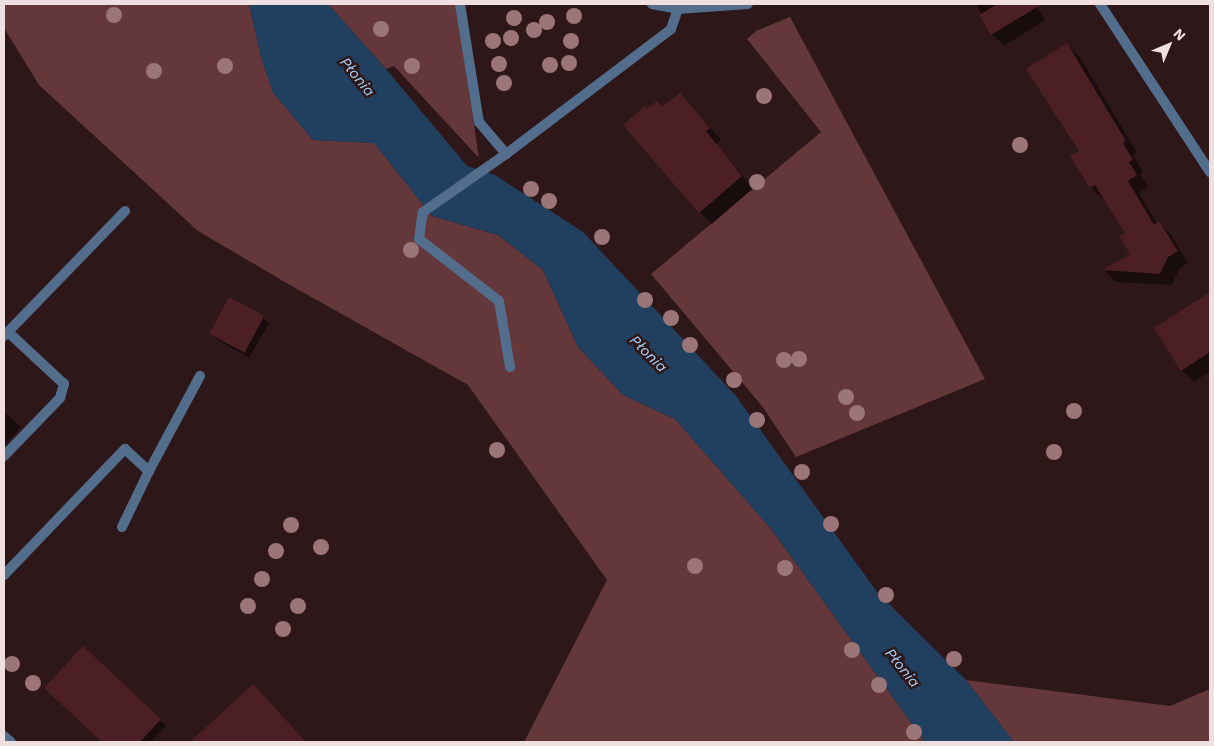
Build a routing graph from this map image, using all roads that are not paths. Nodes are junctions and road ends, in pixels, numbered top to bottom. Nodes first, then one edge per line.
1 (460, 4) edge
2 (652, 4) edge
3 (748, 4) edge
4 (1100, 4) edge
5 (678, 10) junction
6 (506, 154) junction
7 (1210, 172) edge
8 (125, 211) dead end
9 (6, 334) edge
10 (510, 367) dead end
11 (200, 376) dead end
12 (4, 456) edge
13 (149, 471) junction
14 (122, 527) dead end
15 (4, 575) edge
16 (4, 736) edge
17 (11, 742) edge

1 - 6 street
2 - 5 street
3 - 5 street
4 - 7 street
5 - 6 street
6 - 10 street
8 - 9 street
9 - 12 street
11 - 13 street
13 - 14 street
13 - 15 street
16 - 17 street

